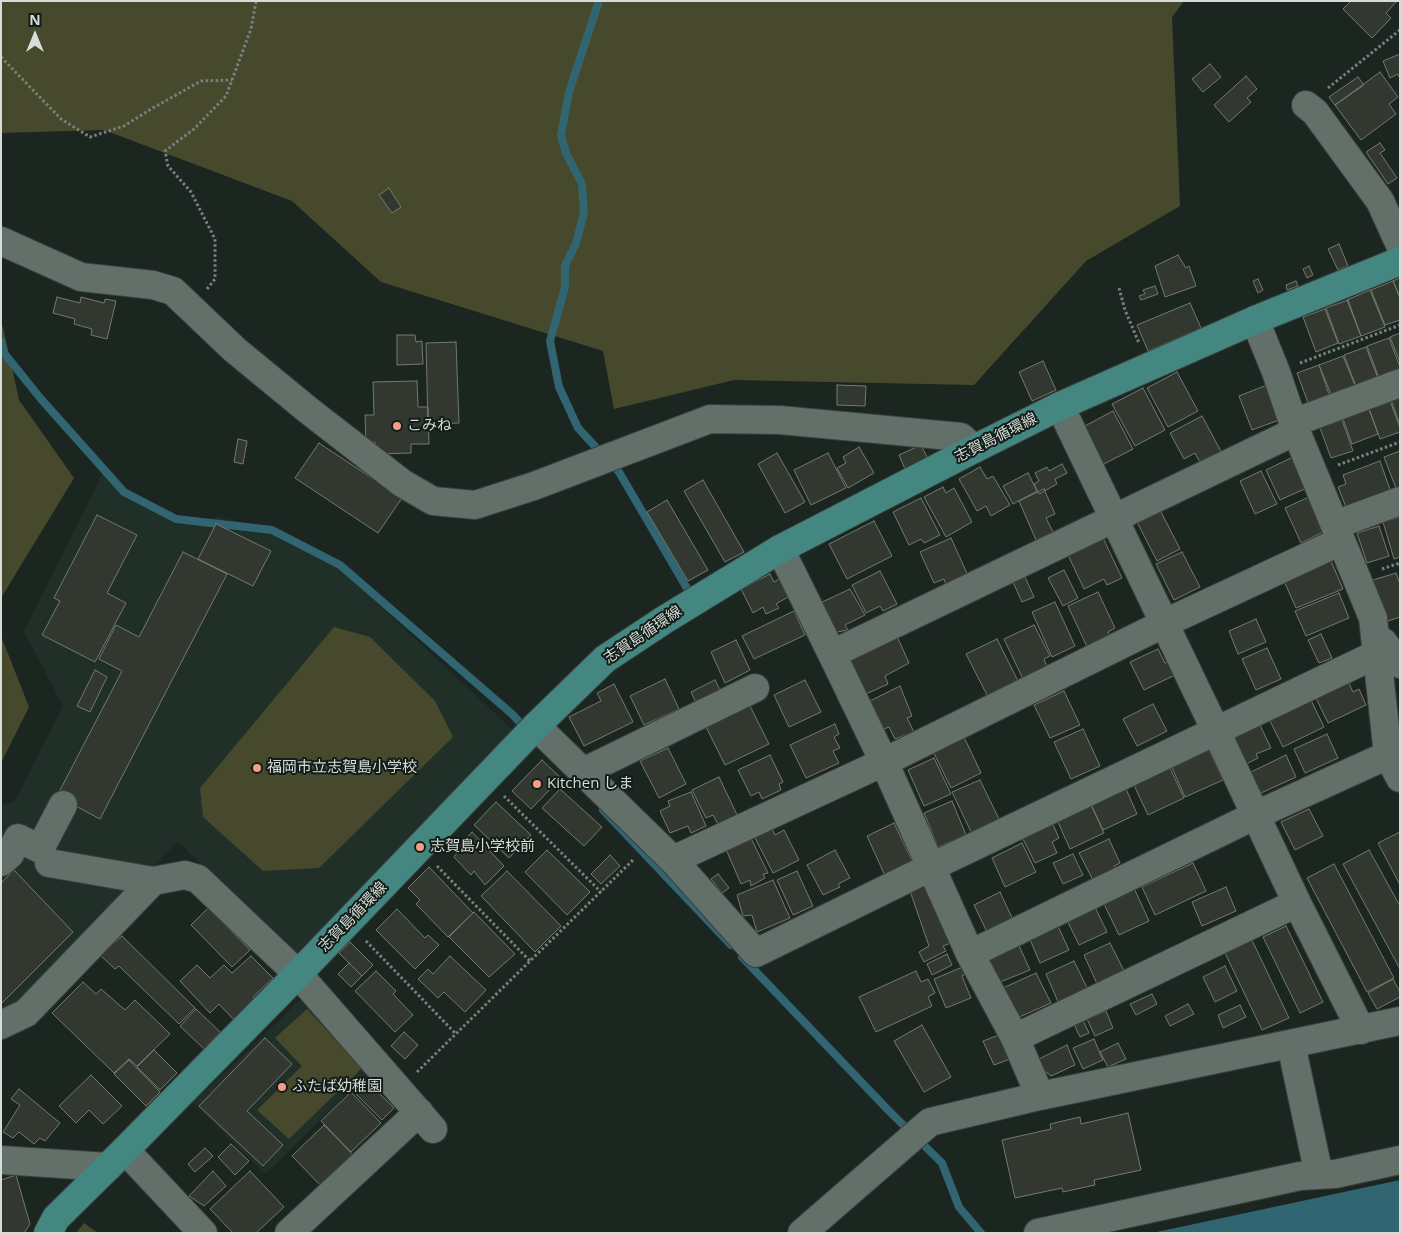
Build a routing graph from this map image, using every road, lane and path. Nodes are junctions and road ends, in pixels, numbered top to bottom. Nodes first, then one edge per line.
1 (256, 1) edge
2 (1400, 30) edge
3 (1, 57) edge
4 (232, 80) junction
5 (1306, 106) joint
6 (1, 241) edge
7 (1400, 245) edge
8 (1400, 262) edge
9 (1119, 288) dead end
10 (192, 310) junction
11 (1255, 320) junction
12 (1400, 325) edge
13 (1150, 367) junction
14 (1276, 372) junction
15 (1400, 383) edge
16 (1060, 406) junction
17 (1295, 427) junction
18 (1400, 442) edge
19 (974, 449) junction
20 (1314, 474) junction
21 (1400, 501) edge
22 (1115, 518) junction
23 (1338, 533) junction
24 (780, 550) junction
25 (1165, 623) junction
26 (1387, 648) edge
27 (832, 654) junction
28 (755, 688) dead end
29 (1216, 730) junction
30 (527, 735) junction
31 (884, 762) junction
32 (1394, 767) edge
33 (583, 772) junction
34 (486, 778) junction
35 (62, 805) dead end
36 (1256, 815) junction
37 (653, 841) junction
38 (420, 847) junction
39 (673, 860) junction
40 (1, 862) edge
41 (49, 863) dead end
42 (931, 868) junction
43 (153, 880) junction
44 (601, 892) junction
45 (1297, 903) junction
46 (348, 922) junction
47 (970, 954) junction
48 (530, 961) junction
49 (298, 974) junction
50 (1400, 1021) edge
51 (1, 1025) edge
52 (1361, 1030) junction
53 (456, 1034) junction
54 (1015, 1038) junction
55 (1291, 1044) junction
56 (399, 1090) junction
57 (1040, 1096) junction
58 (117, 1158) junction
59 (1, 1160) edge
60 (1400, 1160) edge
61 (1319, 1174) junction
62 (48, 1233) edge
63 (203, 1233) edge
64 (289, 1233) edge
65 (802, 1233) edge
66 (1038, 1233) edge

1 - 4 path
2 - 5 path
3 - 4 path
4 - 10 path
5 - 7 street
6 - 10 street
8 - 11 main road, 志賀島循環線
9 - 13 path
10 - 19 street
11 - 13 main road, 志賀島循環線
11 - 14 street
12 - 14 path
13 - 16 main road, 志賀島循環線
14 - 17 street
15 - 17 street
16 - 19 main road, 志賀島循環線
16 - 22 street
17 - 20 street
17 - 22 street
18 - 20 path
19 - 24 main road, 志賀島循環線
20 - 23 street
21 - 23 street
22 - 25 street
22 - 27 street
23 - 25 street
23 - 26 street
24 - 27 street
24 - 30 main road, 志賀島循環線
25 - 29 street
25 - 31 street
26 - 29 street
26 - 32 street
27 - 31 street
28 - 33 street
29 - 36 street
29 - 42 street
30 - 33 street
30 - 34 main road, 志賀島循環線
31 - 39 street
31 - 42 street
32 - 36 street
33 - 37 street
34 - 38 main road, 志賀島循環線
34 - 44 path
35 - 40 street
36 - 45 street
36 - 47 street
37 - 39 street
37 - 44 path
38 - 46 main road, 志賀島循環線
38 - 48 path
39 - 42 street
41 - 43 street
42 - 47 street
43 - 49 street
43 - 51 street
44 - 48 path
45 - 52 street
45 - 54 street
46 - 49 main road, 志賀島循環線
46 - 53 path
47 - 54 street
48 - 53 path
49 - 56 street
49 - 58 main road, 志賀島循環線
50 - 52 street
52 - 55 street
53 - 56 path
54 - 57 street
55 - 57 street
55 - 61 street
56 - 64 street
57 - 65 street
58 - 59 street
58 - 62 main road, 志賀島循環線
58 - 63 street
60 - 61 street
61 - 66 street

